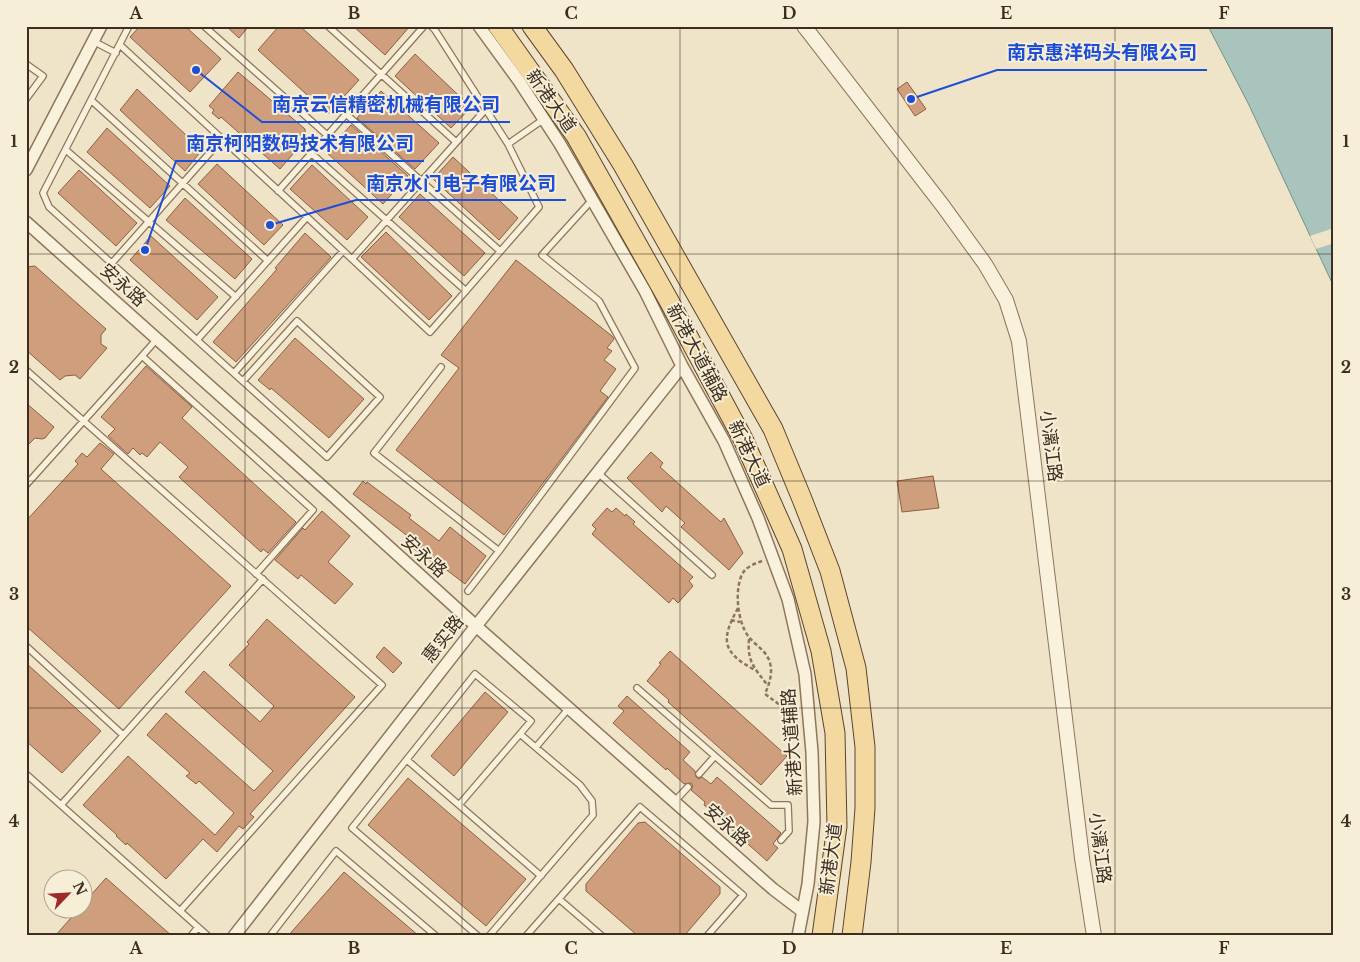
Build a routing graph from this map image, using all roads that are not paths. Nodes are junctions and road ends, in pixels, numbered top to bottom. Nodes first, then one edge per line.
1 (101, 26) edge
2 (130, 26) edge
3 (204, 26) edge
4 (328, 26) edge
5 (424, 26) edge
6 (431, 26) edge
7 (478, 26) edge
8 (498, 26) edge
9 (532, 26) edge
10 (804, 26) edge
11 (93, 41) junction
12 (120, 44) junction
13 (116, 53) junction
14 (26, 64) edge
15 (381, 75) junction
16 (26, 99) edge
17 (92, 100) junction
18 (486, 109) junction
19 (346, 114) junction
20 (544, 119) junction
21 (327, 135) junction
22 (222, 139) junction
23 (456, 142) junction
24 (508, 144) junction
25 (66, 150) junction
26 (311, 153) junction
27 (26, 170) edge
28 (422, 181) junction
29 (184, 184) junction
30 (278, 191) junction
31 (592, 200) junction
32 (307, 217) junction
33 (387, 220) junction
34 (26, 222) edge
35 (150, 222) junction
36 (343, 251) junction
37 (500, 251) junction
38 (352, 259) junction
39 (268, 261) junction
40 (112, 263) junction
41 (466, 291) junction
42 (236, 297) junction
43 (157, 339) junction
44 (197, 340) junction
45 (142, 356) junction
46 (682, 366) junction
47 (441, 367) dead end
48 (26, 370) edge
49 (234, 373) junction
50 (243, 381) junction
51 (84, 421) junction
52 (597, 472) junction
53 (26, 485) edge
54 (499, 551) junction
55 (256, 574) junction
56 (712, 575) dead end
57 (263, 580) junction
58 (468, 591) dead end
59 (476, 626) junction
60 (26, 646) edge
61 (637, 688) dead end
62 (568, 708) junction
63 (520, 734) junction
64 (124, 735) junction
65 (536, 747) junction
66 (715, 756) junction
67 (407, 760) junction
68 (26, 774) edge
69 (699, 774) dead end
70 (688, 787) dead end
71 (674, 802) junction
72 (61, 805) junction
73 (459, 805) junction
74 (781, 840) dead end
75 (541, 876) junction
76 (559, 899) junction
77 (180, 911) junction
78 (802, 911) junction
79 (198, 927) junction
80 (599, 935) edge
81 (191, 936) edge
82 (208, 936) edge
83 (234, 936) edge
84 (270, 936) edge
85 (436, 936) edge
86 (478, 936) edge
87 (489, 936) edge
88 (526, 936) edge
89 (707, 936) edge
90 (798, 936) edge
91 (822, 936) edge
92 (852, 936) edge
93 (1094, 936) edge

1 - 11 street
2 - 12 lane
3 - 21 lane
4 - 15 lane
5 - 15 lane
6 - 18 lane
7 - 20 street, 新港大道辅路
8 - 91 main road, 新港大道
9 - 92 main road, 新港大道
10 - 93 street, 小漓江路
11 - 13 lane
11 - 27 street
12 - 13 lane
12 - 22 lane
13 - 17 lane
14 - 16 lane
15 - 19 lane
15 - 23 lane
17 - 25 lane
17 - 29 lane
18 - 23 lane
18 - 24 lane
19 - 21 lane
19 - 28 lane
20 - 24 lane
20 - 31 street, 新港大道辅路
21 - 26 lane
22 - 29 lane
22 - 30 lane
23 - 28 lane
24 - 37 lane
25 - 35 lane
25 - 40 lane
26 - 30 lane
26 - 33 lane
28 - 33 lane
28 - 37 lane
29 - 35 lane
29 - 39 lane
30 - 32 lane
31 - 46 street, 新港大道辅路
31 - 54 lane
32 - 36 lane
32 - 39 lane
33 - 38 lane
33 - 41 lane
34 - 43 street, 安永路
35 - 40 lane
35 - 42 lane
36 - 38 lane
36 - 49 lane
37 - 41 lane
38 - 41 lane
39 - 42 lane
40 - 44 lane
42 - 44 lane
43 - 45 lane
43 - 59 street, 安永路
44 - 49 lane
45 - 51 lane
45 - 55 lane
46 - 52 street, 惠实路
46 - 78 street, 新港大道辅路
47 - 54 lane
48 - 51 lane
49 - 50 lane
50 - 50 lane
51 - 53 lane
51 - 55 lane
52 - 56 lane
52 - 59 street, 惠实路
54 - 58 lane
55 - 57 lane
57 - 64 lane
57 - 77 lane
59 - 62 street, 安永路
59 - 83 street, 惠实路
60 - 64 lane
61 - 66 lane
62 - 65 lane
62 - 71 street, 安永路
63 - 65 lane
63 - 67 lane
63 - 73 lane
64 - 72 lane
65 - 75 lane
66 - 69 lane
66 - 74 lane
67 - 73 lane
67 - 86 lane
68 - 72 lane
70 - 71 lane
71 - 78 street, 安永路
72 - 77 lane
73 - 75 lane
75 - 87 lane
76 - 80 lane
76 - 88 lane
76 - 89 lane
77 - 79 lane
78 - 90 street, 新港大道辅路
79 - 81 lane
79 - 82 lane
84 - 85 lane

